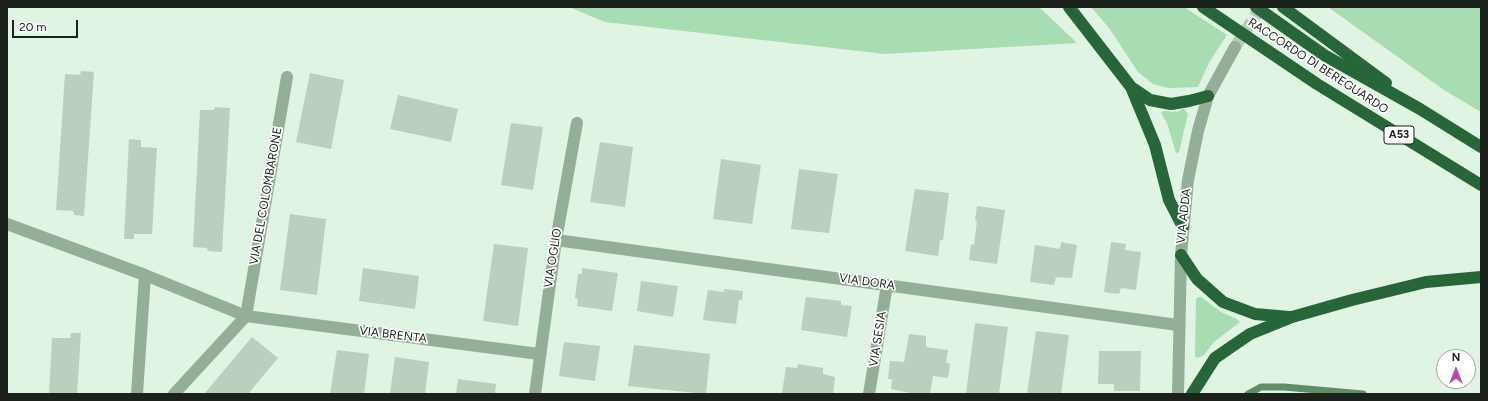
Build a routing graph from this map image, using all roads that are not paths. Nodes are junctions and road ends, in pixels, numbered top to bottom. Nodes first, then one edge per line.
1 (1069, 7) edge
2 (1203, 7) edge
3 (1256, 7) edge
4 (1283, 7) edge
5 (1235, 47) tunnel mouth
6 (287, 77) dead end
7 (1131, 87) junction
8 (1208, 96) junction
9 (1420, 109) junction
10 (577, 123) dead end
11 (1481, 147) edge
12 (1481, 185) edge
13 (7, 224) edge
14 (1183, 227) junction
15 (556, 240) junction
16 (1180, 254) junction
17 (145, 275) junction
18 (1481, 277) edge
19 (887, 285) junction
20 (246, 316) junction
21 (1292, 317) junction
22 (1178, 325) junction
23 (539, 354) junction
24 (137, 394) edge
25 (174, 394) edge
26 (535, 394) edge
27 (869, 394) edge
28 (1178, 394) edge
29 (1192, 394) edge

1 - 7 highway
2 - 12 highway, RACCORDO DI BEREGUARDO / A53
3 - 9 highway, RACCORDO DI BEREGUARDO / A53
4 - 9 highway
5 - 8 street, VIA ADDA
6 - 20 street, VIA DEL COLOMBARONE
7 - 8 highway
7 - 14 highway
8 - 14 street, VIA ADDA
9 - 11 highway, RACCORDO DI BEREGUARDO / A53
10 - 15 street, VIA OGLIO
13 - 17 street
14 - 16 street, VIA ADDA
15 - 19 street, VIA DORA
15 - 23 street, VIA OGLIO
16 - 21 highway
16 - 22 street, VIA ADDA
17 - 20 street
17 - 24 street
18 - 21 highway
19 - 22 street, VIA DORA
19 - 27 street, VIA SESIA
20 - 23 street, VIA BRENTA
20 - 25 street
21 - 29 highway
22 - 28 street, VIA ADDA
23 - 26 street, VIA OGLIO

